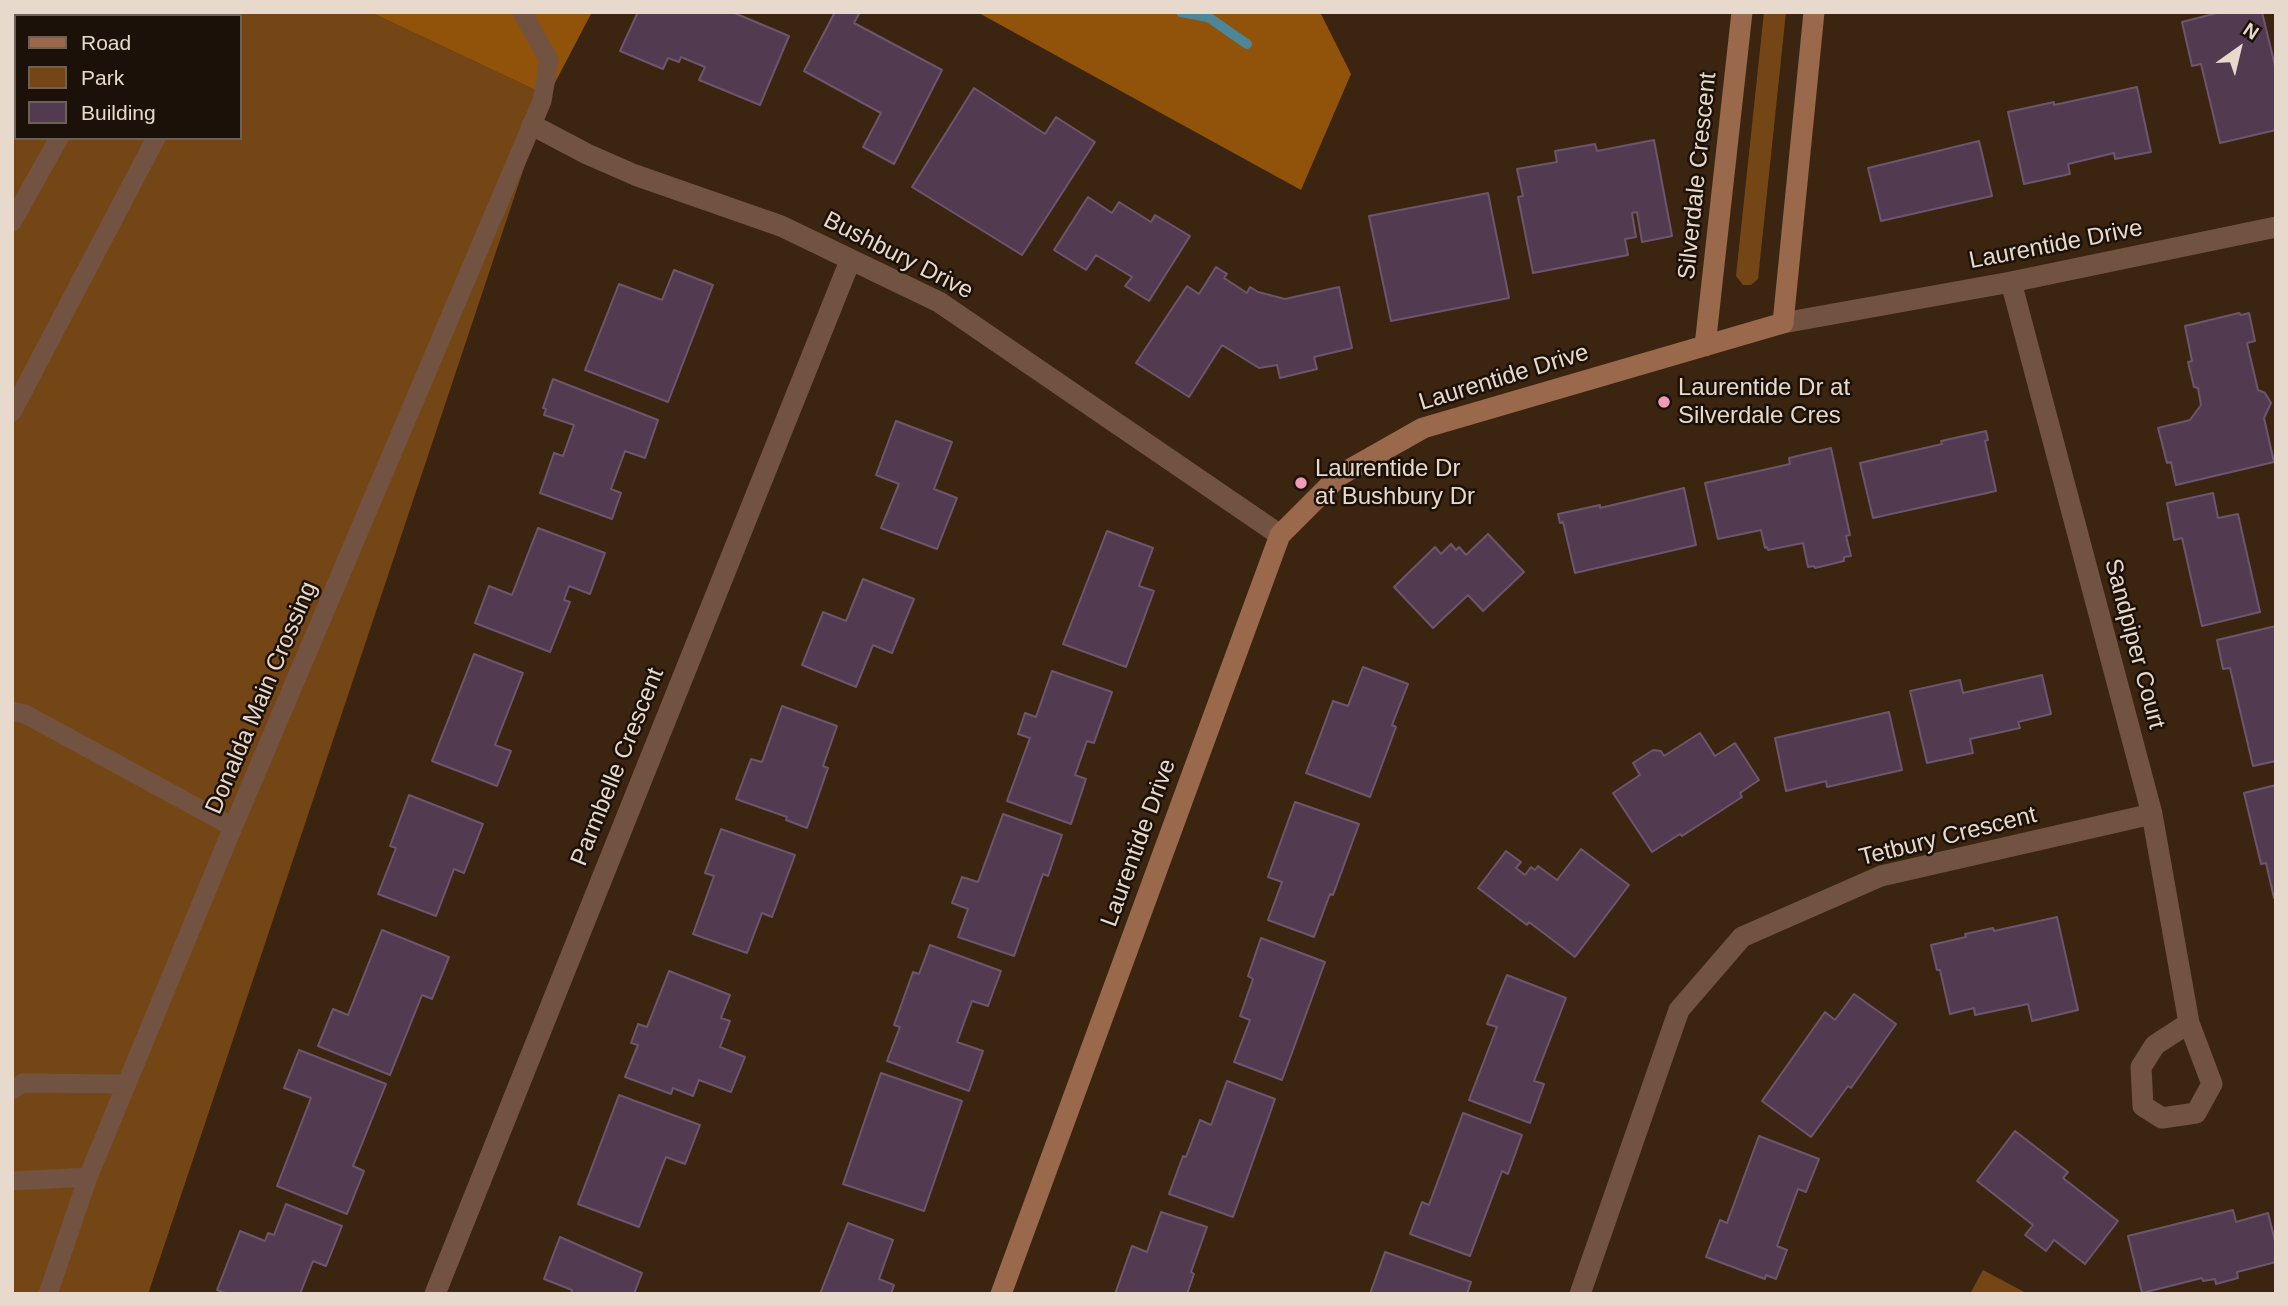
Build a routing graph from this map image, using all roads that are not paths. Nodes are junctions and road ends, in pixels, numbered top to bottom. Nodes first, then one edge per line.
1 (522, 12) edge
2 (1742, 12) edge
3 (1814, 12) edge
4 (532, 125) junction
5 (58, 140) edge
6 (155, 140) edge
7 (12, 222) edge
8 (2276, 227) edge
9 (850, 261) junction
10 (2011, 282) junction
11 (1783, 323) junction
12 (1705, 346) junction
13 (12, 412) edge
14 (1280, 535) junction
15 (12, 711) edge
16 (2152, 814) junction
17 (233, 827) junction
18 (2189, 1023) dead end
19 (127, 1084) junction
20 (12, 1090) edge
21 (89, 1177) junction
22 (12, 1181) edge
23 (48, 1294) edge
24 (435, 1294) edge
25 (1001, 1294) edge
26 (1580, 1294) edge

1 - 4 lane, Donalda Main Crossing
2 - 12 street, Silverdale Crescent
3 - 11 street
4 - 9 street, Bushbury Drive
4 - 17 lane, Donalda Main Crossing
5 - 7 lane
6 - 13 lane
8 - 10 street, Laurentide Drive
9 - 14 street, Bushbury Drive
9 - 24 street, Parmbelle Crescent
10 - 11 street, Laurentide Drive
10 - 16 street, Sandpiper Court
11 - 12 street, Laurentide Drive
12 - 14 street, Laurentide Drive
14 - 25 street, Laurentide Drive
15 - 17 lane
16 - 18 street, Sandpiper Court
16 - 26 street, Tetbury Crescent
17 - 19 lane, Donalda Main Crossing
19 - 20 lane
19 - 21 lane, Donalda Main Crossing
21 - 22 lane
21 - 23 lane, Donalda Main Crossing

